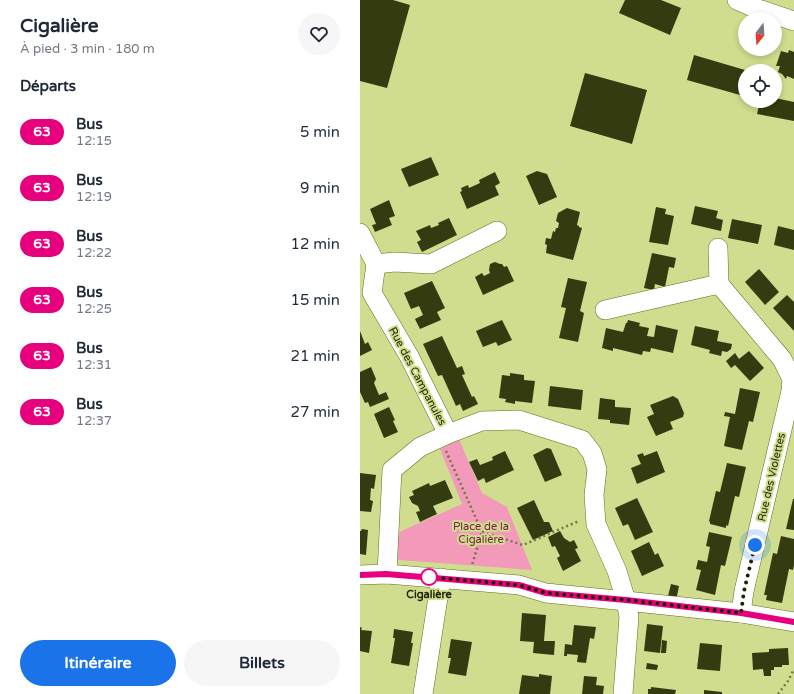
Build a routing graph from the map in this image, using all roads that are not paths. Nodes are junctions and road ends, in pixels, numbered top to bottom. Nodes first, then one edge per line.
1 (738, 0) edge
2 (756, 4) edge
3 (794, 22) edge
4 (497, 232) dead end
5 (360, 233) edge
6 (718, 248) dead end
7 (376, 264) junction
8 (719, 284) junction
9 (366, 295) edge
10 (605, 310) dead end
11 (793, 391) edge
12 (444, 436) junction
13 (386, 574) junction
14 (360, 575) edge
15 (441, 578) junction
16 (626, 600) junction
17 (741, 613) junction
18 (794, 622) edge
19 (423, 694) edge
20 (623, 694) edge

1 - 2 street
2 - 3 street
4 - 7 street
5 - 7 street
6 - 8 street
7 - 9 street, Rue des Campanules
8 - 10 street
8 - 11 street
9 - 12 street, Rue des Campanules
11 - 17 street, Rue des Violettes
12 - 13 street
12 - 16 street, Rue des Campanules
13 - 14 street
13 - 15 street
15 - 16 street
15 - 19 street
16 - 17 street
16 - 20 street, Rue des Campanules
17 - 18 street

